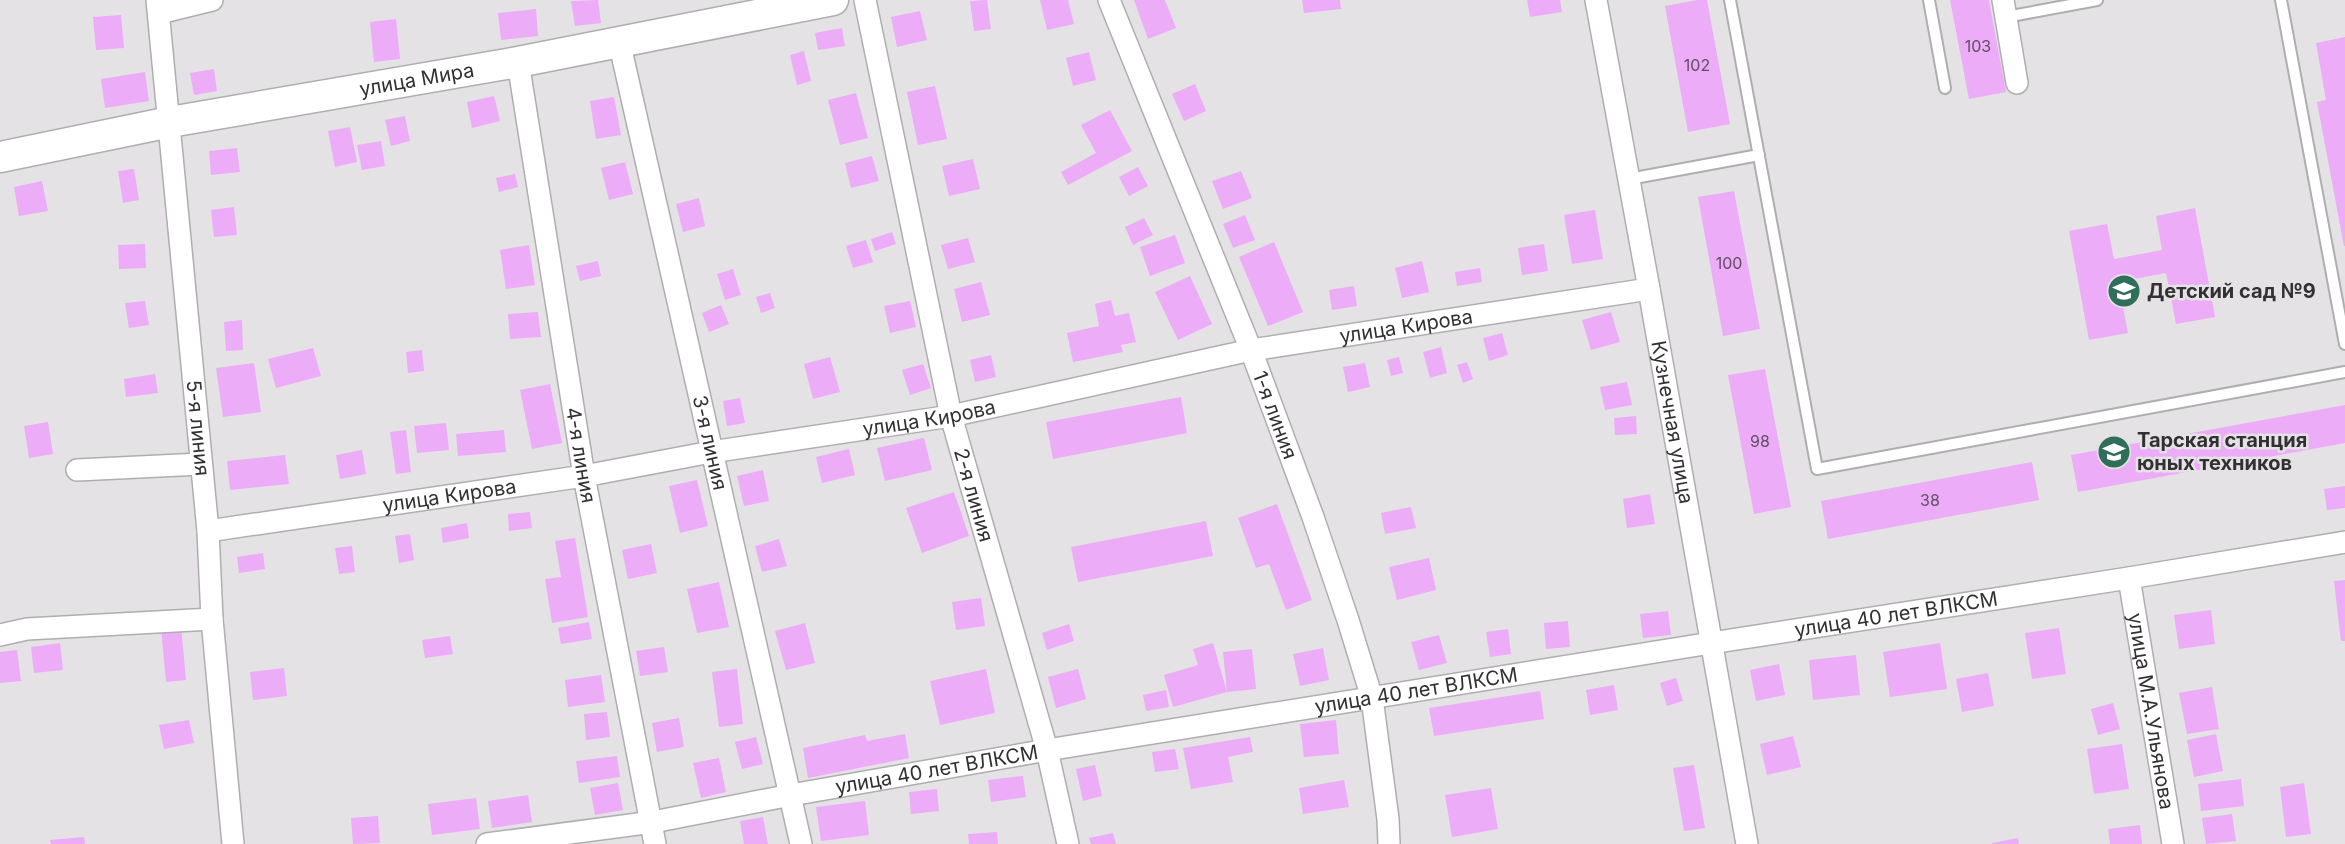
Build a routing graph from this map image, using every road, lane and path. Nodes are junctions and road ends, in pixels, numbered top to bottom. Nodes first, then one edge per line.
1 (212, 0) edge
2 (833, 0) edge
3 (865, 0) edge
4 (1109, 0) edge
5 (1596, 0) edge
6 (1730, 0) edge
7 (1929, 0) edge
8 (2097, 0) edge
9 (2281, 0) edge
10 (158, 7) edge
11 (2005, 8) edge
12 (619, 41) junction
13 (518, 62) junction
14 (2017, 83) dead end
15 (1945, 88) dead end
16 (170, 122) junction
17 (1758, 155) junction
18 (0, 157) edge
19 (1629, 179) junction
20 (1649, 289) junction
21 (2345, 344) edge
22 (1251, 350) junction
23 (2345, 372) edge
24 (951, 417) junction
25 (711, 452) junction
26 (201, 464) junction
27 (77, 470) dead end
28 (584, 477) junction
29 (208, 531) junction
30 (2345, 542) edge
31 (2129, 579) junction
32 (212, 619) junction
33 (0, 636) edge
34 (1711, 643) junction
35 (1372, 698) junction
36 (1047, 750) junction
37 (790, 795) junction
38 (653, 822) junction
39 (233, 844) edge
40 (487, 844) edge
41 (656, 844) edge
42 (801, 844) edge
43 (1068, 844) edge
44 (1389, 844) edge
45 (1747, 844) edge
46 (2173, 844) edge

1 - 10 street, 5-я линия
2 - 12 main road, улица Мира
3 - 24 street, 2-я линия
4 - 22 street, 1-я линия
5 - 19 street, Кузнечная улица
6 - 17 lane
7 - 15 lane
8 - 11 lane
9 - 21 lane
10 - 16 street, 5-я линия
11 - 14 street
12 - 13 main road, улица Мира
12 - 25 street, 3-я линия
13 - 16 main road, улица Мира
13 - 28 street, 4-я линия
16 - 18 main road, улица Мира
16 - 26 street, 5-я линия
17 - 19 lane
17 - 23 lane
19 - 20 street, Кузнечная улица
20 - 22 street, улица Кирова
20 - 34 street, Кузнечная улица
22 - 24 street, улица Кирова
22 - 35 street, 1-я линия
24 - 25 street, улица Кирова
24 - 36 street, 2-я линия
25 - 28 street, улица Кирова
25 - 37 street, 3-я линия
26 - 27 street
26 - 29 street, 5-я линия
28 - 29 street, улица Кирова
28 - 38 street, 4-я линия
29 - 32 street, 5-я линия
30 - 31 street, улица 40 лет ВЛКСМ
31 - 34 street, улица 40 лет ВЛКСМ
31 - 46 street, улица М.А.Ульянова
32 - 33 street
32 - 39 street, 5-я линия
34 - 35 street, улица 40 лет ВЛКСМ
34 - 45 street, Кузнечная улица
35 - 36 street, улица 40 лет ВЛКСМ
35 - 44 street, 1-я линия
36 - 37 street, улица 40 лет ВЛКСМ
36 - 43 street, 2-я линия
37 - 38 street, улица 40 лет ВЛКСМ
37 - 42 street, 3-я линия
38 - 40 street, улица 40 лет ВЛКСМ
38 - 41 street, 4-я линия

